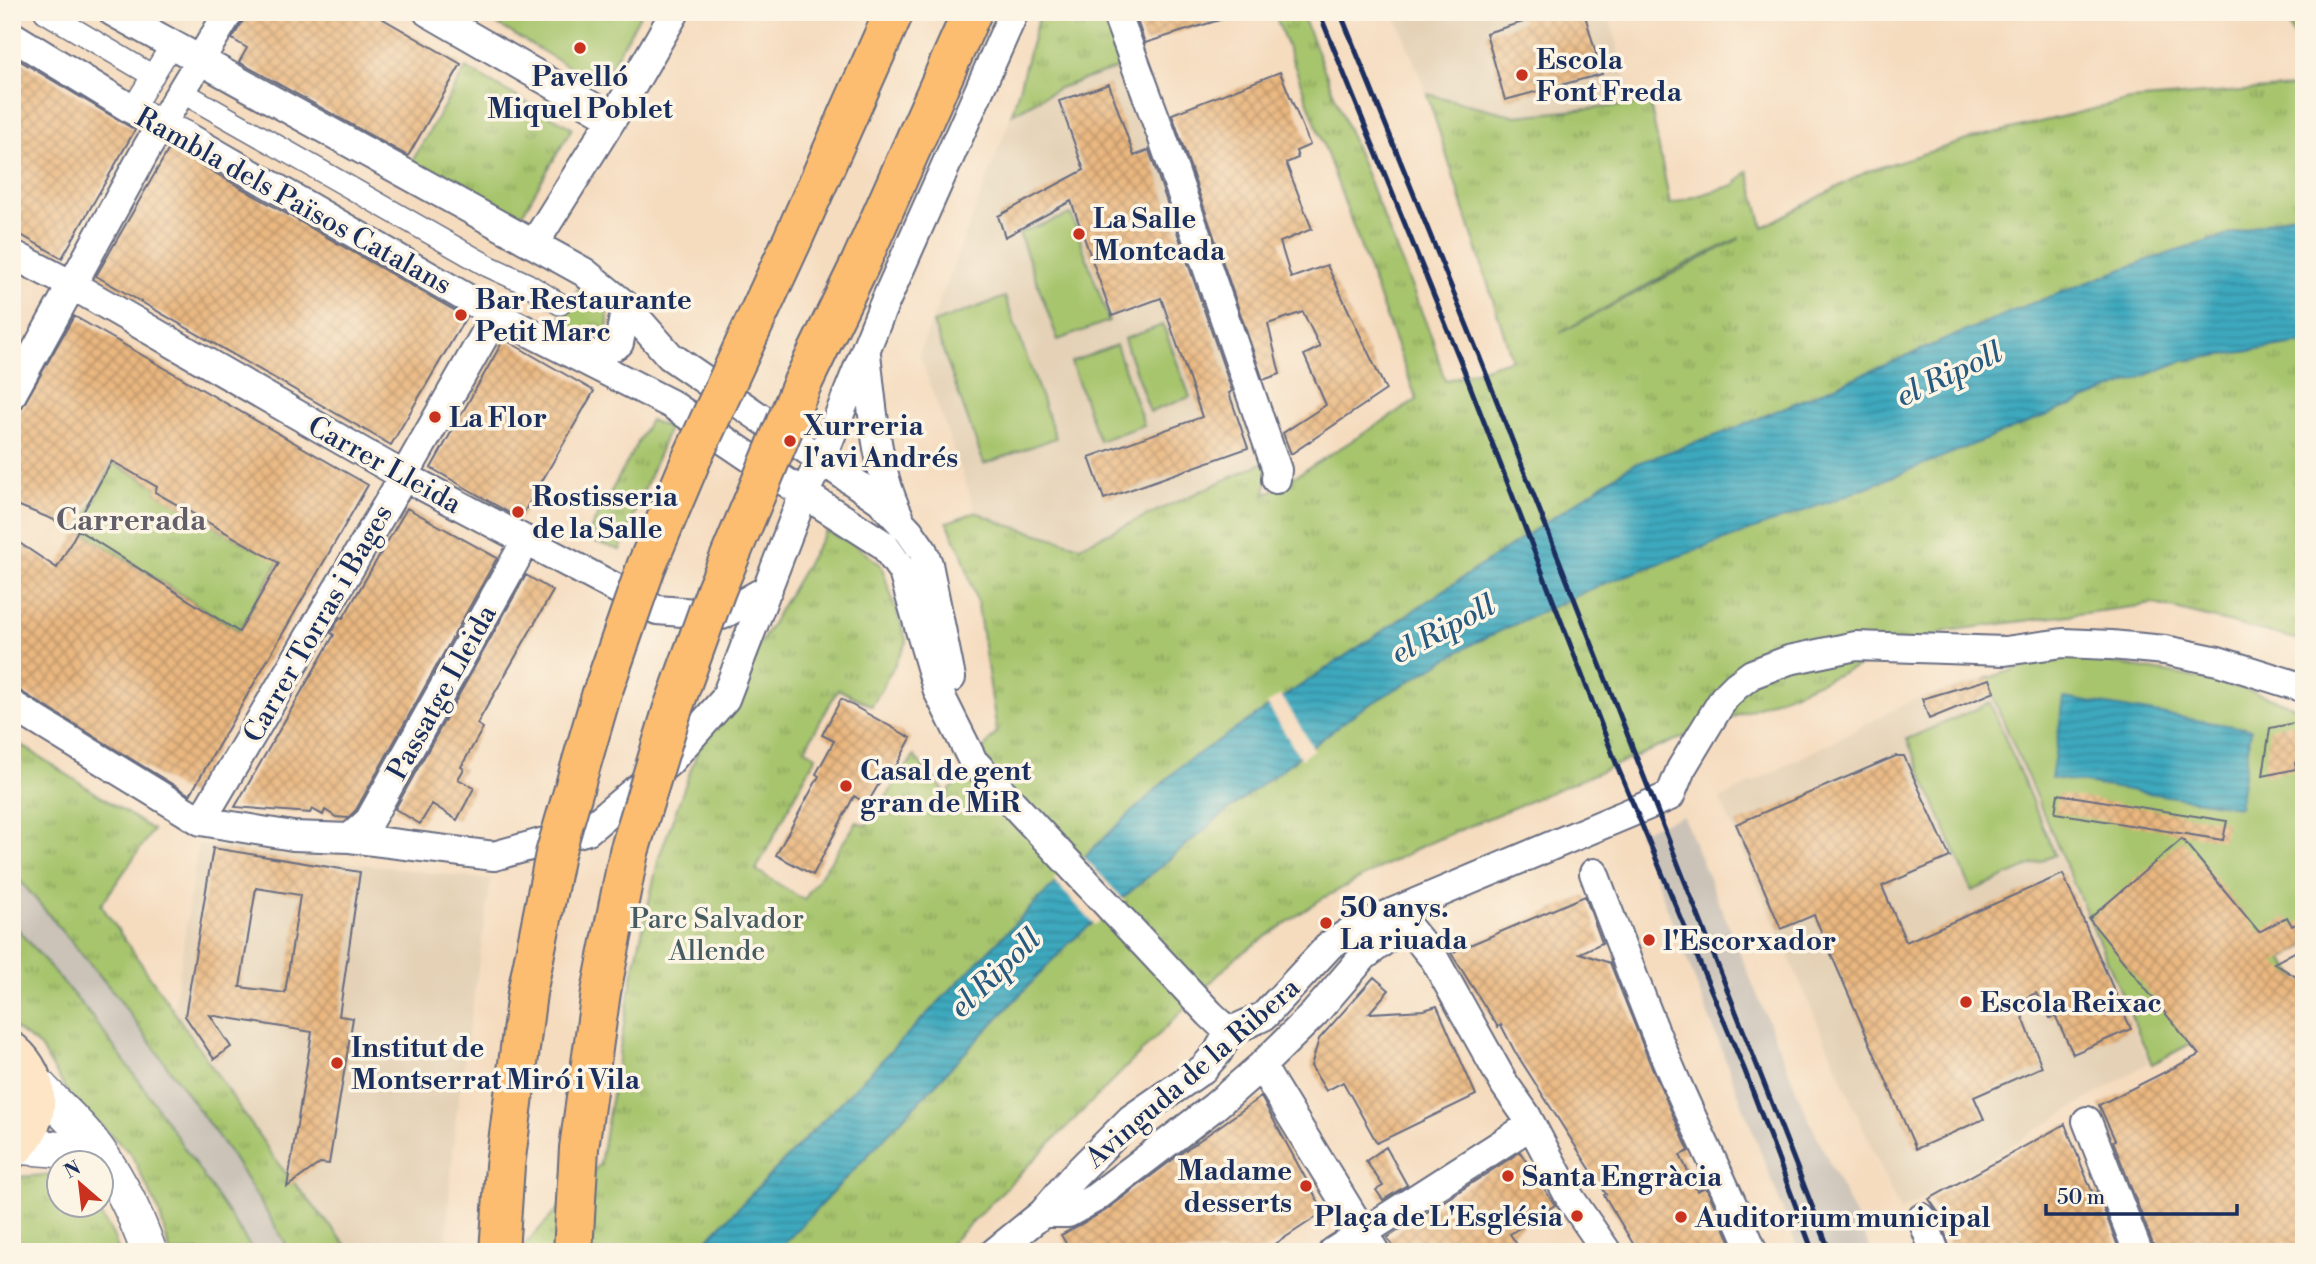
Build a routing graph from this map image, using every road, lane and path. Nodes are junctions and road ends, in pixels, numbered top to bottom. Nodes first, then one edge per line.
1 (45, 12) edge
2 (113, 12) edge
3 (229, 12) edge
4 (428, 12) edge
5 (676, 12) edge
6 (894, 12) edge
7 (972, 12) edge
8 (1014, 12) edge
9 (1115, 12) edge
10 (12, 36) edge
11 (166, 54) dead end
12 (200, 60) junction
13 (153, 76) junction
14 (191, 97) dead end
15 (139, 99) dead end
16 (612, 118) junction
17 (161, 125) junction
18 (534, 244) junction
19 (12, 254) edge
20 (72, 285) junction
21 (560, 304) dead end
22 (626, 306) junction
23 (496, 315) junction
24 (866, 351) junction
25 (579, 357) junction
26 (12, 394) edge
27 (881, 457) junction
28 (821, 460) junction
29 (404, 476) junction
30 (1276, 479) dead end
31 (851, 482) junction
32 (813, 498) junction
33 (903, 525) junction
34 (526, 541) junction
35 (768, 589) junction
36 (2304, 688) edge
37 (12, 705) edge
38 (970, 755) junction
39 (201, 821) junction
40 (351, 838) junction
41 (1594, 873) dead end
42 (1393, 913) junction
43 (1229, 1032) junction
44 (22, 1065) edge
45 (1261, 1066) junction
46 (2087, 1121) dead end
47 (1531, 1125) junction
48 (14, 1147) edge
49 (95, 1148) edge
50 (46, 1149) edge
51 (116, 1181) edge
52 (1043, 1213) junction
53 (1922, 1218) dead end
54 (1369, 1242) edge
55 (149, 1252) edge
56 (499, 1252) edge
57 (573, 1252) edge
58 (995, 1252) edge
59 (1333, 1252) edge
60 (1607, 1252) edge
61 (1753, 1252) edge
62 (1935, 1252) edge
63 (2138, 1252) edge

1 - 13 street, Rambla dels Països Catalans
2 - 12 street
3 - 12 street
4 - 16 street
5 - 16 street
6 - 56 highway, bridge
7 - 57 highway, bridge
8 - 24 street
9 - 30 street
10 - 17 street, Rambla dels Països Catalans
11 - 13 street, Rambla dels Països Catalans
12 - 17 street
12 - 18 street
13 - 15 street, Rambla dels Països Catalans
14 - 21 street, Rambla dels Països Catalans
16 - 18 street
17 - 20 street
17 - 23 street, Rambla dels Països Catalans
18 - 22 street
19 - 20 street, Carrer Lleida
20 - 26 street
20 - 29 street, Carrer Lleida
22 - 25 street
22 - 28 street
23 - 25 street, Rambla dels Països Catalans
23 - 29 street, Carrer Torras i Bages
24 - 27 street
24 - 28 street
25 - 32 street, Rambla dels Països Catalans
27 - 31 street
27 - 33 street
28 - 31 street
28 - 32 street
29 - 34 street, Carrer Lleida
29 - 39 street, Carrer Torras i Bages
31 - 32 street
31 - 33 street
32 - 35 street
32 - 38 street, Rambla dels Països Catalans
33 - 38 street
34 - 35 street, Carrer Lleida
34 - 40 street, Passatge Lleida
35 - 40 street
36 - 42 street, Avinguda de la Ribera
37 - 39 street
38 - 43 street, Rambla dels Països Catalans
39 - 40 street
41 - 61 street
42 - 43 street, Avinguda de la Ribera
42 - 45 street, Avinguda de la Ribera
42 - 47 street
43 - 52 street, Avinguda de la Ribera
44 - 48 main road
44 - 49 street
45 - 52 street, Avinguda de la Ribera
45 - 54 street
46 - 63 street
47 - 54 street
47 - 60 street
48 - 50 street
51 - 55 street
52 - 58 street
53 - 62 street
54 - 59 street

